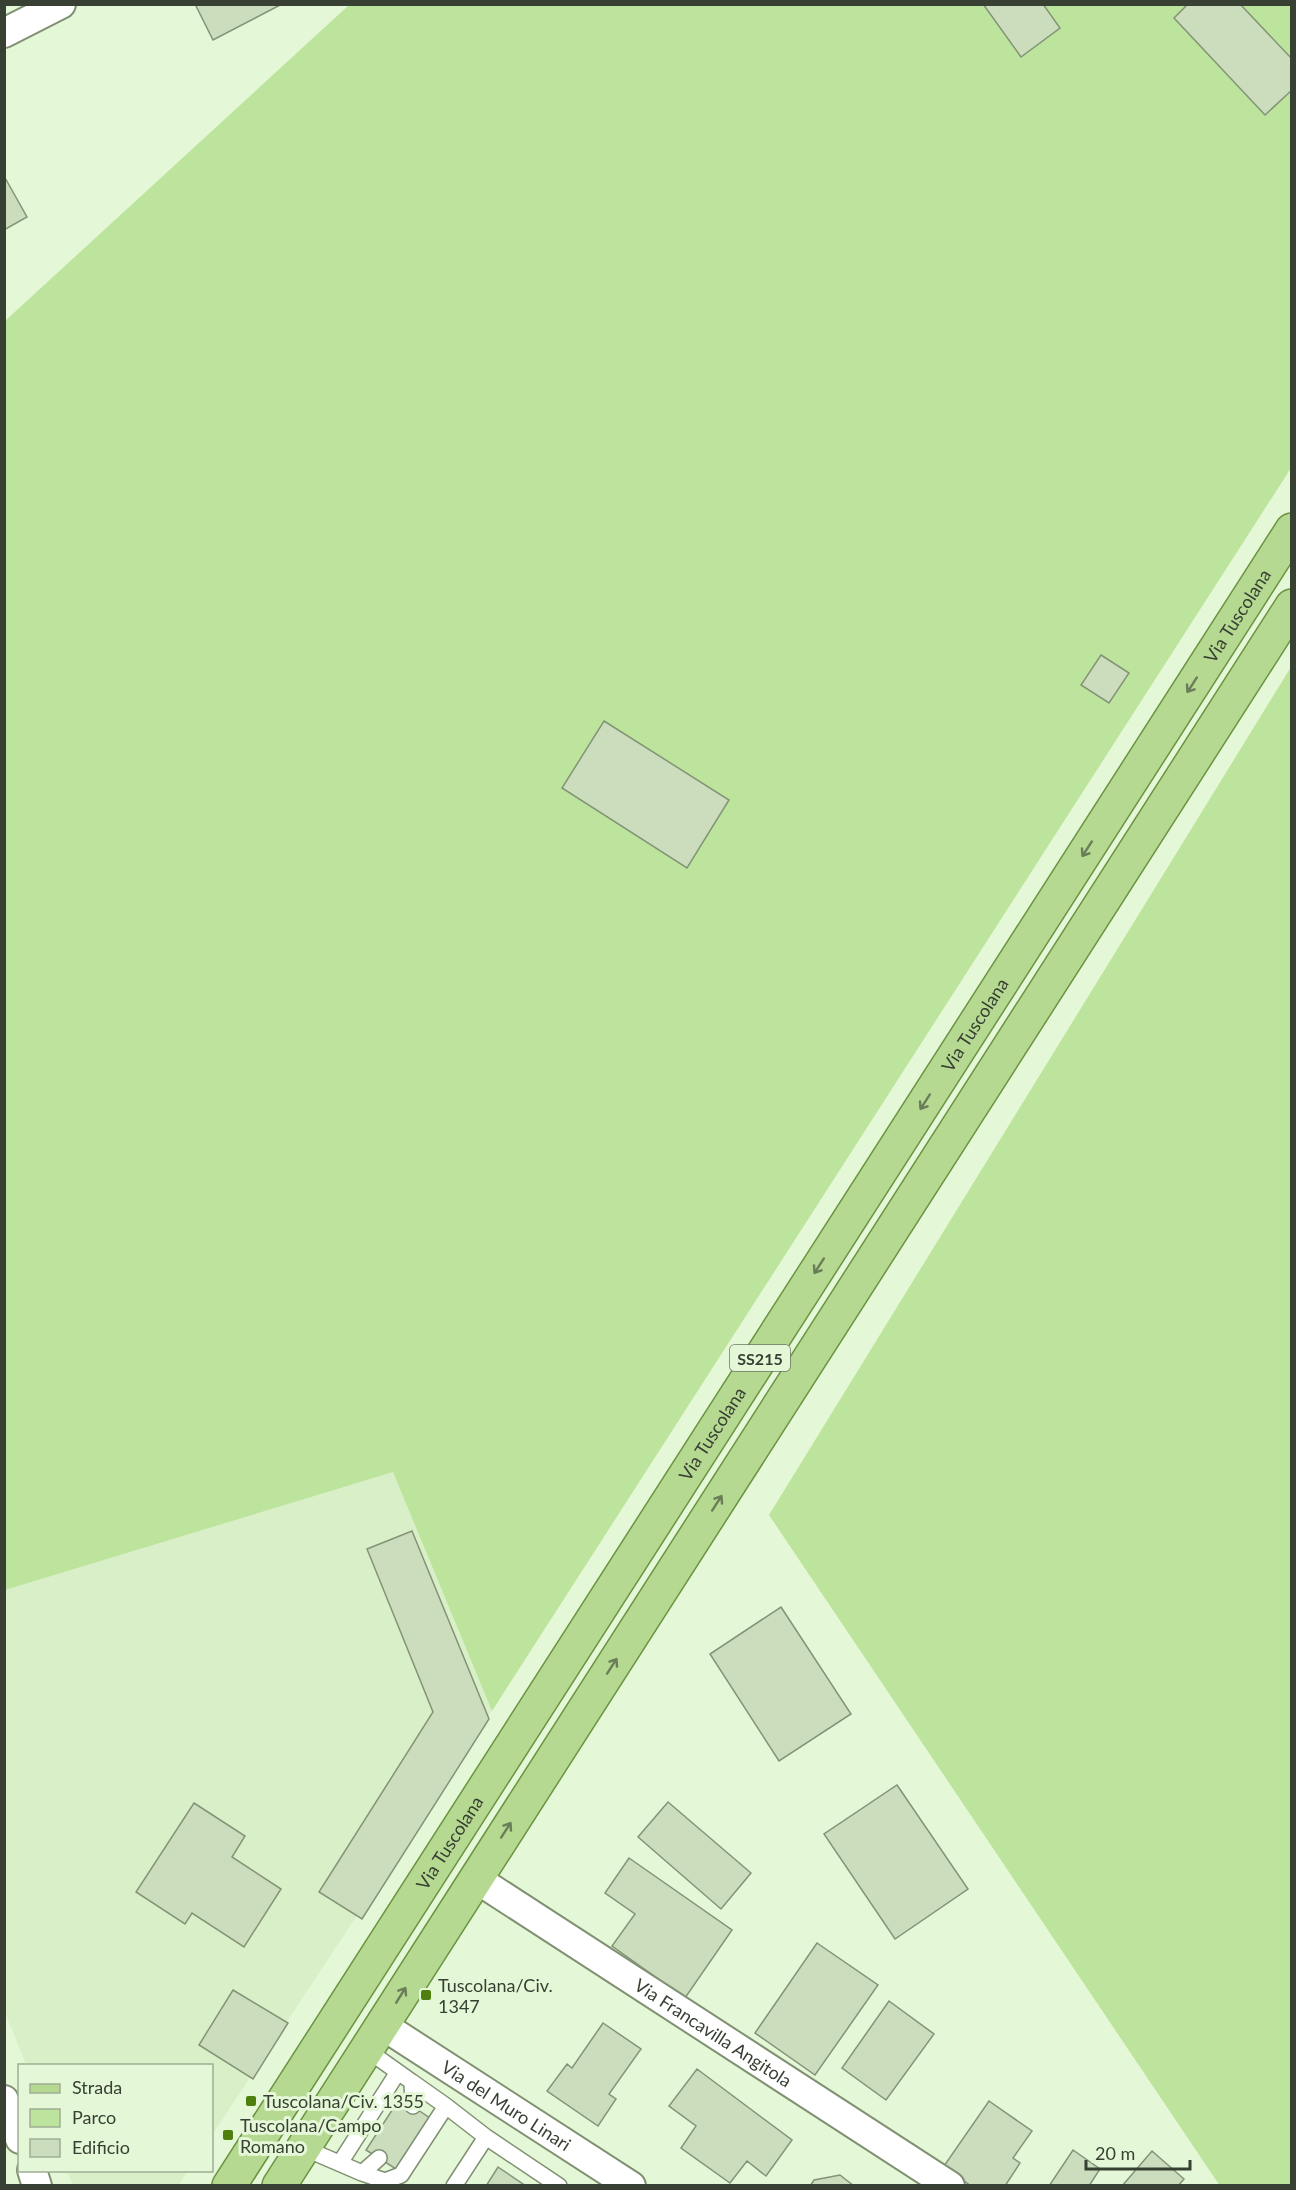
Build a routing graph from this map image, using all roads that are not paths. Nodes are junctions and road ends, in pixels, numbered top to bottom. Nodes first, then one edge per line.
1 (62, 4) edge
2 (4, 33) edge
3 (1292, 530) edge
4 (1292, 606) edge
5 (475, 1878) junction
6 (375, 2037) junction
7 (398, 2072) junction
8 (412, 2082) junction
9 (4, 2100) edge
10 (413, 2106) dead end
11 (446, 2106) junction
12 (18, 2134) edge
13 (486, 2137) junction
14 (304, 2148) junction
15 (379, 2158) dead end
16 (340, 2163) junction
17 (362, 2172) junction
18 (229, 2186) edge
19 (279, 2186) edge
20 (454, 2186) edge
21 (559, 2186) edge
22 (631, 2186) edge
23 (950, 2186) edge

1 - 2 street
3 -> 18 main road, Via Tuscolana / SS215
5 -> 4 main road, SS215
6 -> 5 main road, SS215
5 - 23 street, Via Francavilla Angitola
6 - 7 lane
6 - 14 main road, SS215
6 - 22 street, Via del Muro Linari
7 - 8 lane
7 - 16 lane
8 - 10 lane
8 - 11 lane
9 - 12 street
11 - 13 lane
11 - 17 lane
13 - 20 lane
13 - 21 lane
14 - 16 lane
14 - 19 main road, SS215
15 - 17 lane
16 - 17 lane

